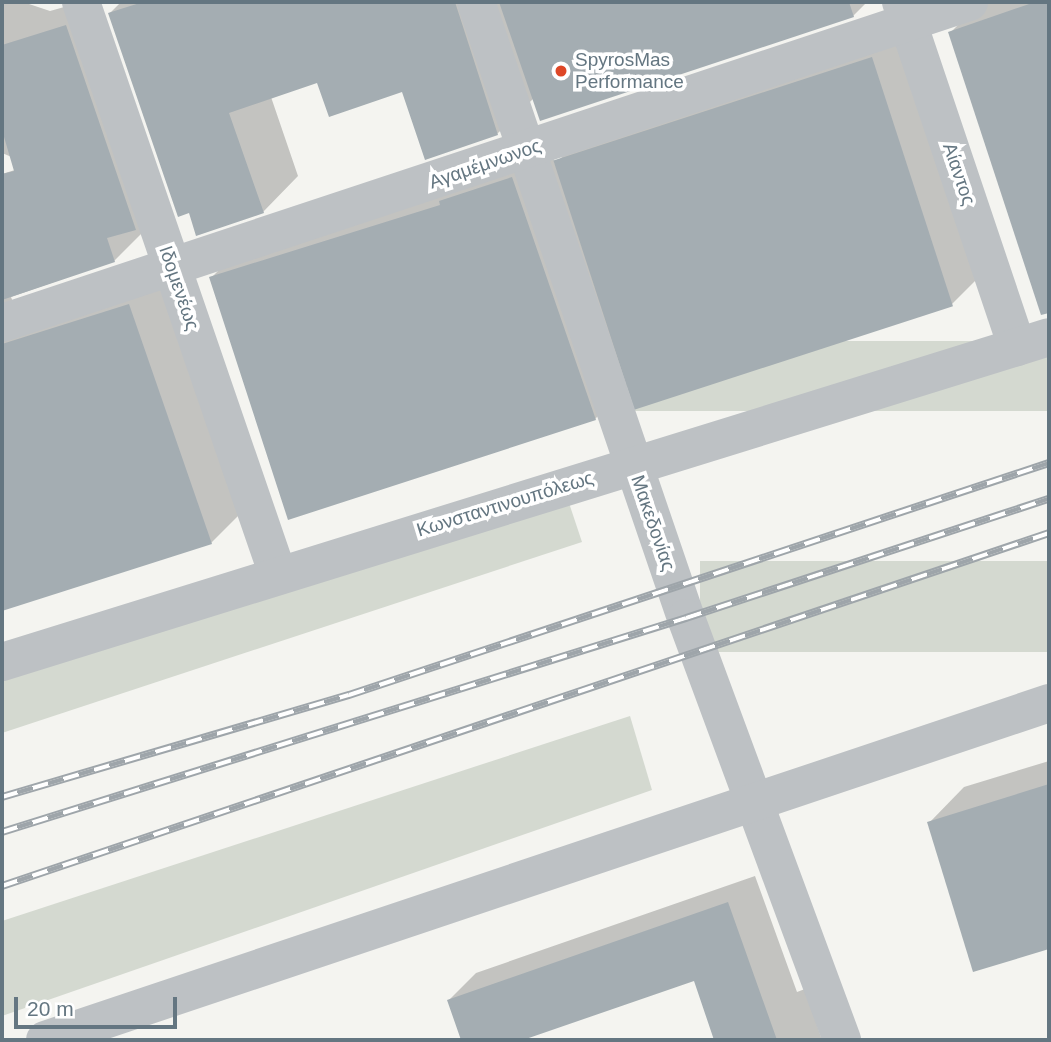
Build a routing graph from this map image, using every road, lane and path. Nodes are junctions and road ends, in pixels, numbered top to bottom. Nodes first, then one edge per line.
1 (81, 2) edge
2 (476, 2) edge
3 (968, 2) edge
4 (904, 12) edge
5 (526, 150) junction
6 (173, 268) junction
7 (2, 323) edge
8 (1033, 342) edge
9 (633, 464) junction
10 (278, 575) junction
11 (2, 662) edge
12 (1049, 703) edge
13 (754, 803) junction
14 (46, 1040) edge
15 (842, 1040) edge

1 - 6 street, Ιδομενέως
2 - 5 street, Μακεδονίας
3 - 4 street, Αγαμέμνωνος
4 - 5 street, Αγαμέμνωνος
4 - 8 street, Αίαντος
5 - 6 street, Αγαμέμνωνος
5 - 9 street, Μακεδονίας
6 - 7 street, Αγαμέμνωνος
6 - 10 street, Ιδομενέως
8 - 9 street, Κωνσταντινουπόλεως
9 - 10 street, Κωνσταντινουπόλεως
9 - 13 street, Μακεδονίας
10 - 11 street, Κωνσταντινουπόλεως
12 - 13 street
13 - 14 street
13 - 15 street, Μακεδονίας

